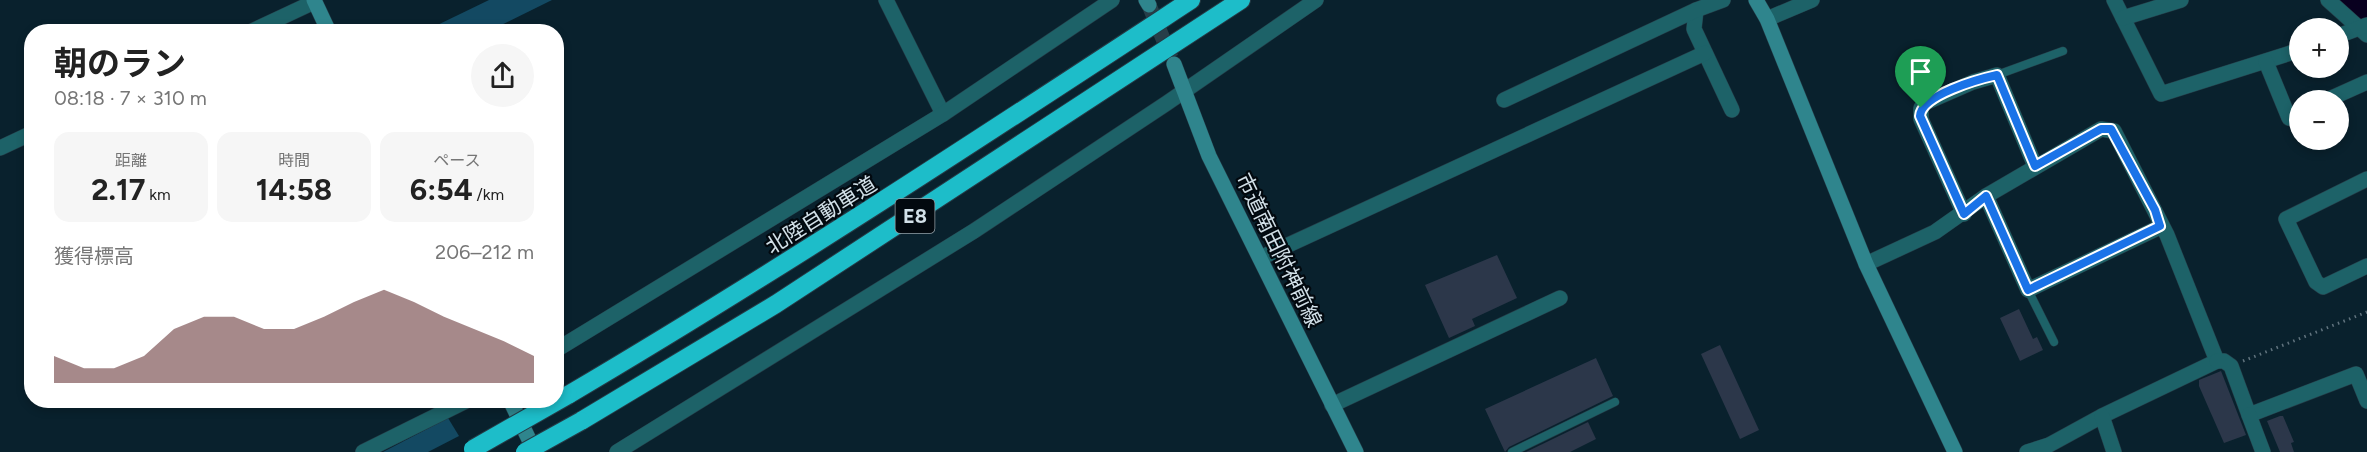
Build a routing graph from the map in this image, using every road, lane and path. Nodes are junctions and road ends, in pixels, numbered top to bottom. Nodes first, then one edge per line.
1 (886, 0) edge
2 (1112, 0) edge
3 (1191, 0) edge
4 (1241, 0) edge
5 (1316, 0) edge
6 (1724, 0) edge
7 (1756, 0) edge
8 (1812, 0) edge
9 (2114, 0) edge
10 (2181, 0) edge
11 (2328, 0) edge
12 (314, 1) edge
13 (1696, 10) junction
14 (2123, 18) junction
15 (1767, 19) junction
16 (267, 24) edge
17 (325, 24) edge
18 (2365, 29) edge
19 (2349, 33) edge
20 (2063, 51) dead end
21 (1705, 53) junction
22 (2289, 54) edge
23 (2266, 62) junction
24 (1174, 64) tunnel mouth
25 (1997, 75) junction
26 (2367, 82) edge
27 (2349, 90) edge
28 (1184, 91) junction
29 (1504, 100) dead end
30 (1732, 110) dead end
31 (943, 114) junction
32 (2289, 118) edge
33 (24, 137) edge
34 (0, 148) edge
35 (2035, 166) junction
36 (2367, 179) edge
37 (1986, 196) junction
38 (1964, 214) junction
39 (2160, 226) junction
40 (1260, 258) junction
41 (1866, 264) junction
42 (2367, 266) edge
43 (2028, 290) junction
44 (1560, 298) dead end
45 (2367, 312) edge
46 (2054, 342) dead end
47 (564, 345) edge
48 (2224, 363) junction
49 (564, 397) edge
50 (2367, 401) edge
51 (1615, 402) dead end
52 (1332, 405) junction
53 (452, 408) edge
54 (514, 408) edge
55 (545, 408) edge
56 (2249, 415) junction
57 (2102, 416) junction
58 (470, 450) edge
59 (363, 452) edge
60 (525, 452) edge
61 (535, 452) edge
62 (617, 452) edge
63 (1356, 452) edge
64 (1512, 452) edge
65 (1955, 452) edge
66 (2027, 452) edge
67 (2114, 452) edge
68 (2263, 452) edge

1 - 31 street
2 - 31 street
3 - 49 highway, 北陸自動車道 / E8, bridge
4 - 60 highway, E8, bridge
5 - 28 street
6 - 13 street
7 - 15 street
8 - 15 street
9 - 14 street
10 - 14 street
11 - 18 street
12 - 16 street
12 - 17 street
13 - 21 street
13 - 29 street
14 - 23 street
15 - 41 street
18 - 19 street
20 - 25 lane
21 - 30 street
21 - 40 street
22 - 23 street
23 - 32 street
24 - 28 street, 市道南田附神前線
25 - 35 street
25 - 38 street
26 - 27 street
28 - 40 street, 市道南田附神前線
28 - 62 street
31 - 47 street
33 - 34 street
35 - 37 street
35 - 39 street
36 - 42 street
37 - 38 street
37 - 43 street
38 - 41 street
39 - 43 street
39 - 48 street
40 - 52 street, 市道南田附神前線
41 - 65 street
43 - 46 lane
44 - 52 street
45 - 48 path
48 - 56 street
48 - 57 street
50 - 56 street
51 - 64 lane
52 - 63 street, 市道南田附神前線
53 - 59 street
54 - 61 street
55 - 58 highway, 北陸自動車道 / E8, bridge
56 - 68 street
57 - 66 street
57 - 67 street

